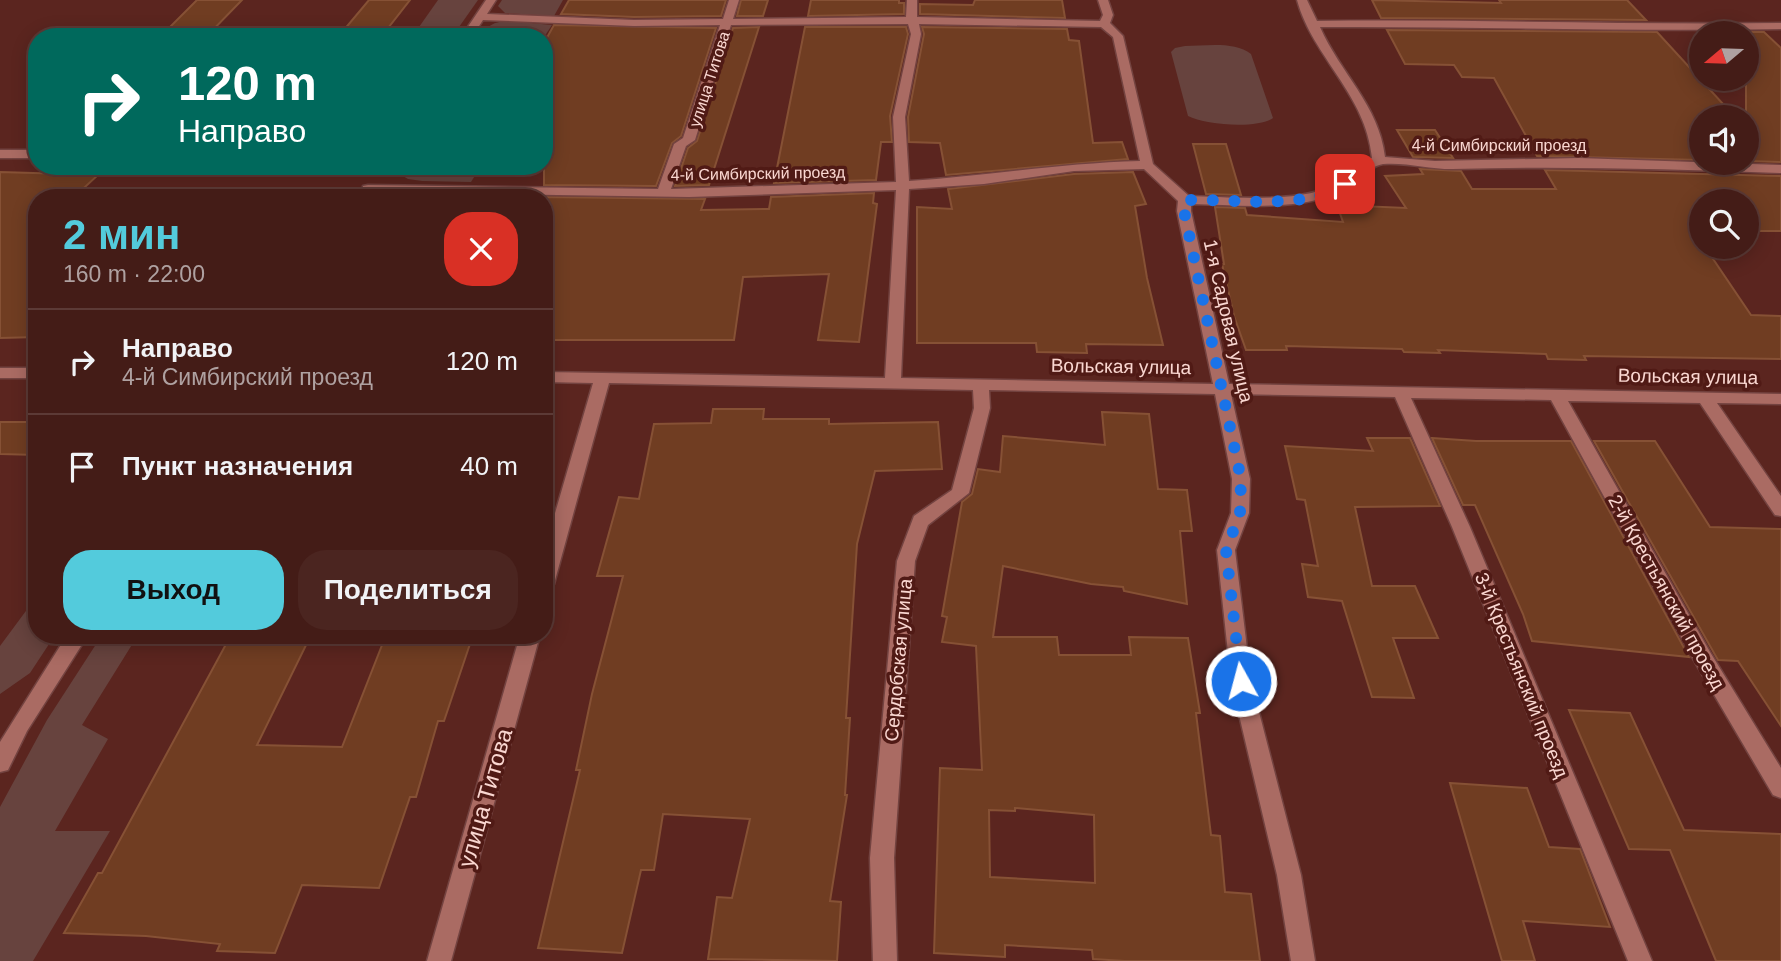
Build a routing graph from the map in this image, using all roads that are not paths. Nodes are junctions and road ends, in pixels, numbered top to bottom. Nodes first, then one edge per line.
1 (491, 0) edge
2 (734, 0) edge
3 (912, 0) edge
4 (1103, 0) edge
5 (1302, 0) edge
6 (479, 17) junction
7 (911, 21) junction
8 (728, 23) junction
9 (1314, 23) junction
10 (1104, 24) junction
11 (1781, 26) edge
12 (472, 28) edge
13 (0, 154) edge
14 (28, 155) edge
15 (1379, 160) junction
16 (1147, 165) junction
17 (1775, 169) edge
18 (1781, 182) edge
19 (901, 184) junction
20 (553, 192) edge
21 (663, 192) junction
22 (1185, 200) junction
23 (0, 373) edge
24 (28, 373) edge
25 (553, 377) edge
26 (603, 377) junction
27 (893, 382) junction
28 (982, 384) junction
29 (1222, 390) junction
30 (1400, 391) junction
31 (1556, 394) junction
32 (1704, 397) junction
33 (1781, 398) edge
34 (1781, 510) edge
35 (553, 552) edge
36 (71, 644) edge
37 (527, 644) edge
38 (10, 725) edge
39 (0, 762) edge
40 (1781, 788) edge
41 (439, 961) edge
42 (885, 961) edge
43 (1303, 961) edge
44 (1640, 961) edge

1 - 6 street
2 - 8 street, улица Титова
3 - 7 street
4 - 10 street
5 - 9 street
6 - 8 street
6 - 12 street
7 - 8 street
7 - 10 street
7 - 19 street
8 - 21 street, улица Титова
9 - 11 street
9 - 15 street
10 - 16 street
13 - 14 street
15 - 17 street, 4-й Симбирский проезд
15 - 22 street
16 - 19 street, 4-й Симбирский проезд
16 - 22 street
17 - 18 street
19 - 21 street, 4-й Симбирский проезд
19 - 27 street
20 - 21 street, 4-й Симбирский проезд
22 - 29 street, 1-я Садовая улица
23 - 24 street
25 - 26 street, Вольская улица
26 - 27 street, Вольская улица
26 - 35 street
27 - 28 street, Вольская улица
28 - 29 street, Вольская улица
28 - 42 street, Сердобская улица
29 - 30 street, Вольская улица
29 - 43 street, 1-я Садовая улица
30 - 31 street, Вольская улица
30 - 44 street, 3-й Крестьянский проезд
31 - 32 street, Вольская улица
31 - 40 street, 2-й Крестьянский проезд
32 - 33 street, Вольская улица
32 - 34 street
36 - 38 street
37 - 41 street, улица Титова
38 - 39 street

